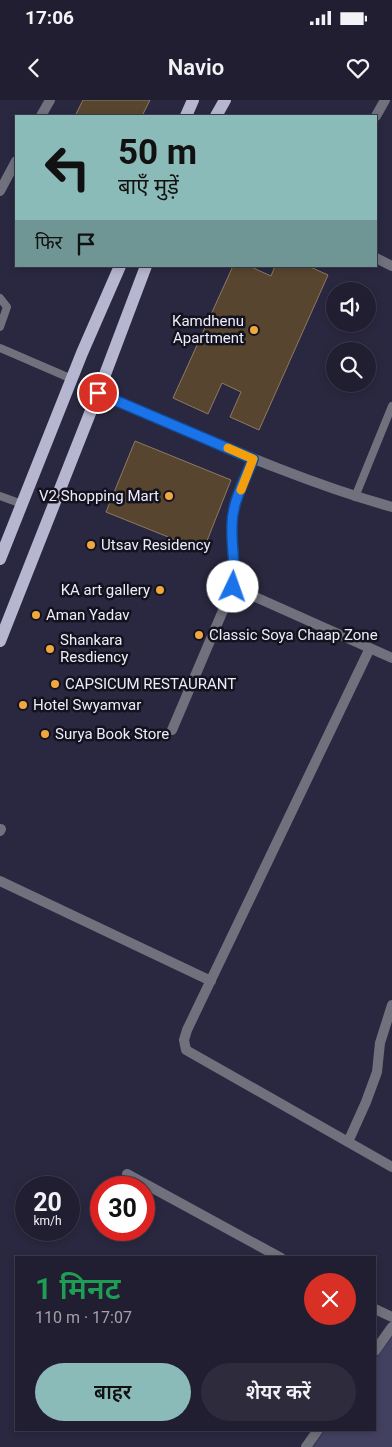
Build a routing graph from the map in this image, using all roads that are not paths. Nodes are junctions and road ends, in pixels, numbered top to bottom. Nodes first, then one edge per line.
1 (50, 100) edge
2 (193, 100) edge
3 (225, 100) edge
4 (384, 100) edge
5 (42, 115) edge
6 (186, 115) edge
7 (217, 115) edge
8 (376, 115) edge
9 (15, 163) edge
10 (0, 190) edge
11 (377, 258) edge
12 (392, 266) edge
13 (120, 267) edge
14 (146, 267) edge
15 (0, 298) edge
16 (0, 327) edge
17 (0, 348) edge
18 (72, 379) junction
19 (98, 393) junction
20 (392, 406) edge
21 (253, 459) junction
22 (0, 496) edge
23 (355, 497) junction
24 (22, 504) junction
25 (392, 507) edge
26 (0, 559) edge
27 (233, 587) junction
28 (0, 641) edge
29 (370, 648) junction
30 (392, 658) edge
31 (172, 730) dead end
32 (0, 881) edge
33 (211, 981) junction
34 (392, 1005) edge
35 (348, 1142) junction
36 (392, 1167) edge
37 (127, 1174) dead end
38 (277, 1256) edge
39 (376, 1309) edge
40 (392, 1317) edge
41 (392, 1328) edge
42 (376, 1350) edge
43 (317, 1431) edge
44 (306, 1447) edge

1 - 5 street
2 - 6 main road
3 - 7 main road
4 - 8 street
9 - 10 street
11 - 12 street
13 - 18 main road
14 - 19 main road
15 - 16 lane
17 - 18 lane
18 - 24 main road
19 - 21 street
19 - 28 main road
20 - 23 lane
21 - 23 street
21 - 27 street
22 - 24 lane
23 - 25 street
24 - 26 main road
27 - 29 street
27 - 31 street
29 - 30 street
29 - 33 street
32 - 33 street
33 - 35 street
34 - 35 street
35 - 36 street
37 - 38 street
39 - 40 street
41 - 42 street
43 - 44 street

